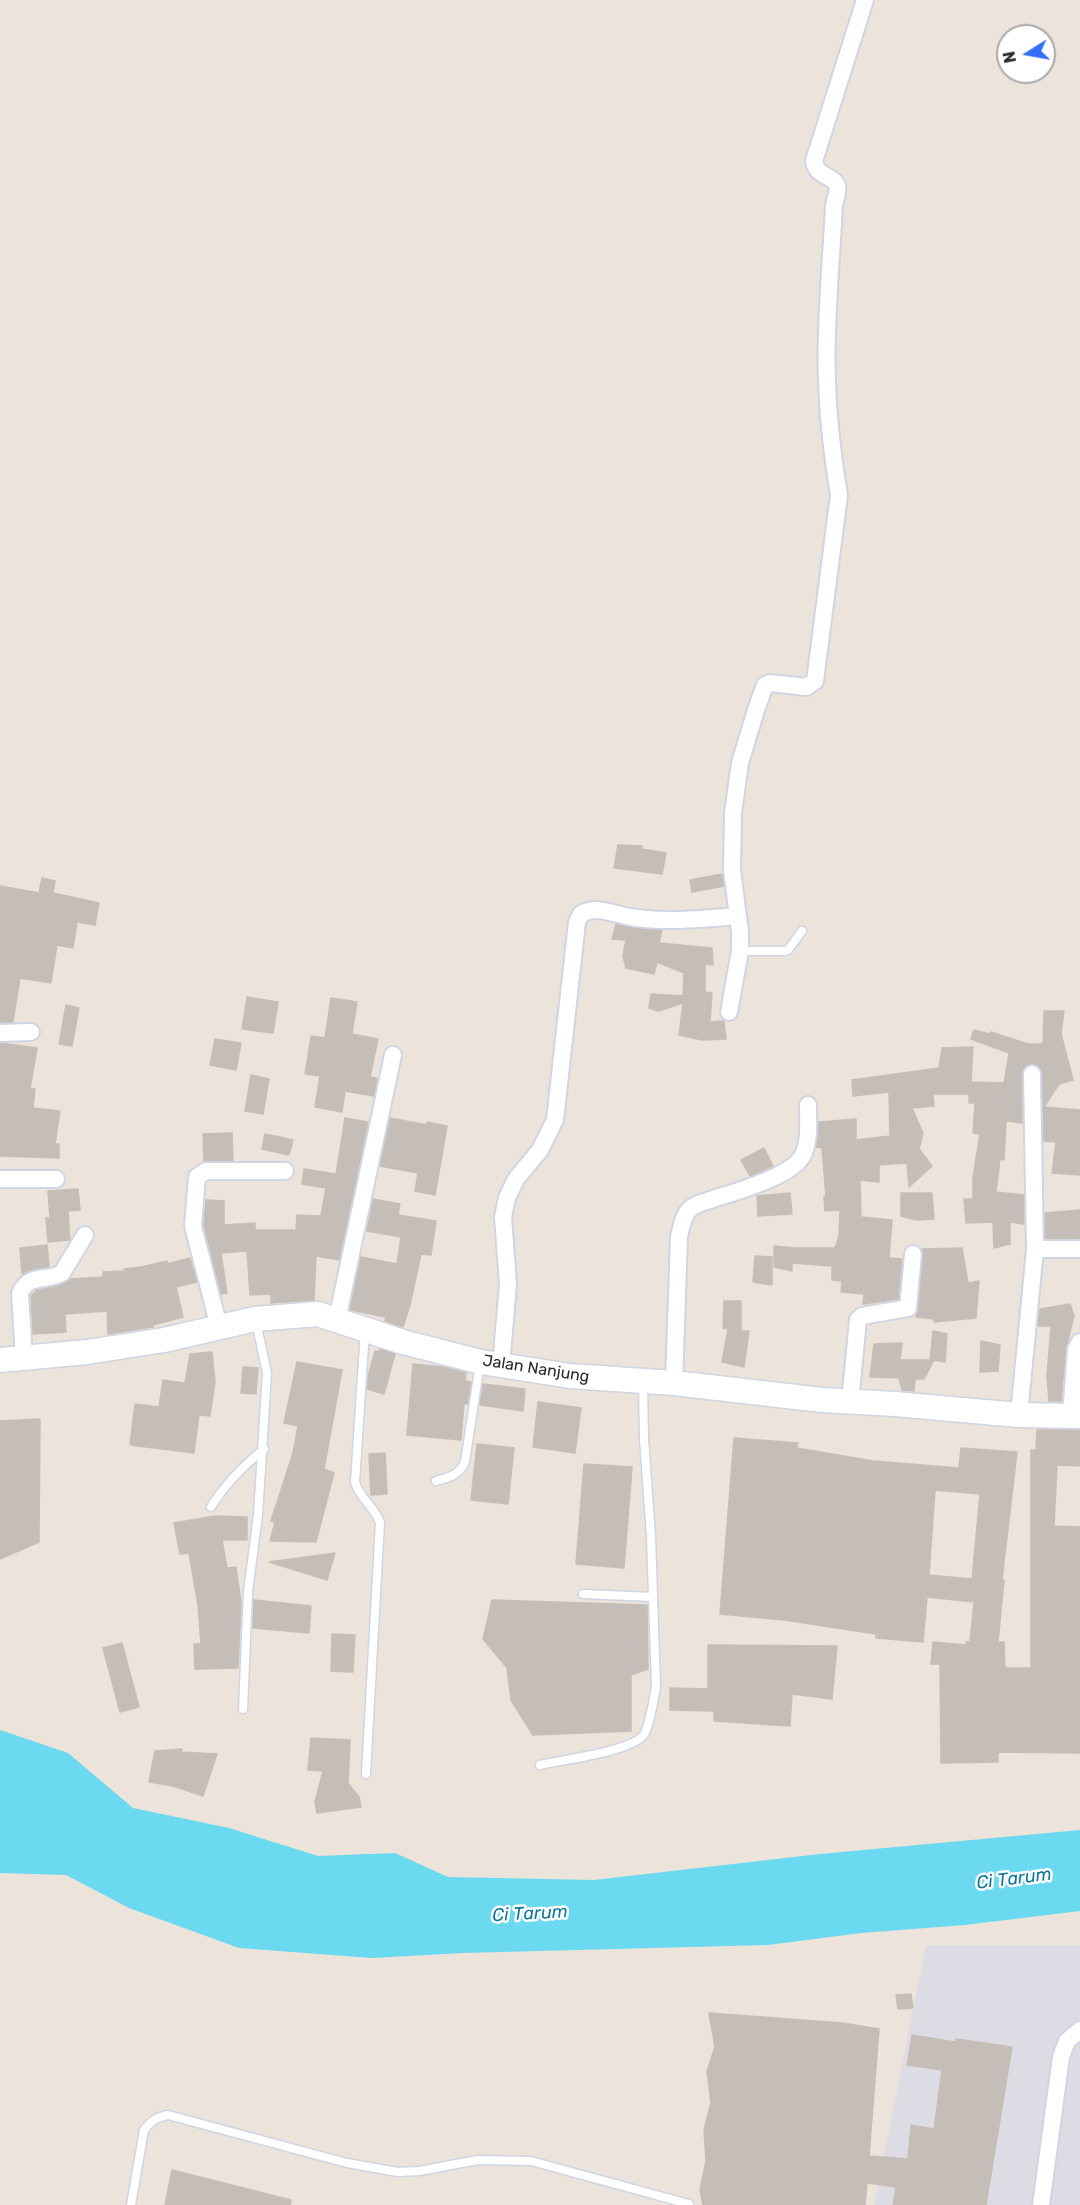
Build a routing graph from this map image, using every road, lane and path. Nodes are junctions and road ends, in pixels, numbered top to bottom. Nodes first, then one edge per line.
1 (865, 0) edge
2 (738, 916) junction
3 (802, 931) dead end
4 (740, 951) junction
5 (729, 1012) dead end
6 (31, 1032) dead end
7 (0, 1033) edge
8 (393, 1055) dead end
9 (1032, 1074) dead end
10 (808, 1105) dead end
11 (285, 1171) dead end
12 (0, 1179) edge
13 (56, 1179) dead end
14 (85, 1235) dead end
15 (1035, 1249) junction
16 (1080, 1249) edge
17 (913, 1254) dead end
18 (255, 1319) junction
19 (337, 1320) junction
20 (219, 1327) junction
21 (366, 1329) junction
22 (1080, 1341) edge
23 (12, 1359) edge
24 (491, 1364) junction
25 (643, 1382) junction
26 (674, 1383) junction
27 (850, 1402) junction
28 (1019, 1415) junction
29 (1076, 1415) edge
30 (264, 1449) junction
31 (436, 1481) dead end
32 (211, 1507) dead end
33 (583, 1594) dead end
34 (653, 1597) junction
35 (243, 1709) dead end
36 (540, 1765) dead end
37 (366, 1774) dead end
38 (1080, 2030) edge
39 (690, 2204) edge
40 (131, 2205) edge
41 (1041, 2205) edge

1 - 2 street
2 - 4 street
2 - 24 street
3 - 4 lane
4 - 5 street
6 - 7 street
8 - 19 street
9 - 15 street
10 - 26 street
11 - 20 street
12 - 13 street
14 - 23 street
15 - 16 street
15 - 28 street
17 - 27 street
18 - 19 main road, Jalan Nanjung
18 - 20 main road, Jalan Nanjung
18 - 30 lane
19 - 21 main road, Jalan Nanjung
20 - 23 main road, Jalan Nanjung
21 - 24 main road, Jalan Nanjung
21 - 37 lane
22 - 29 street
24 - 25 main road, Jalan Nanjung
24 - 31 lane
25 - 26 main road, Jalan Nanjung
25 - 34 lane
26 - 27 main road, Jalan Nanjung
27 - 28 main road, Jalan Nanjung
28 - 29 main road, Jalan Nanjung
30 - 32 lane
30 - 35 lane
33 - 34 lane
34 - 36 lane
38 - 41 street
39 - 40 lane

